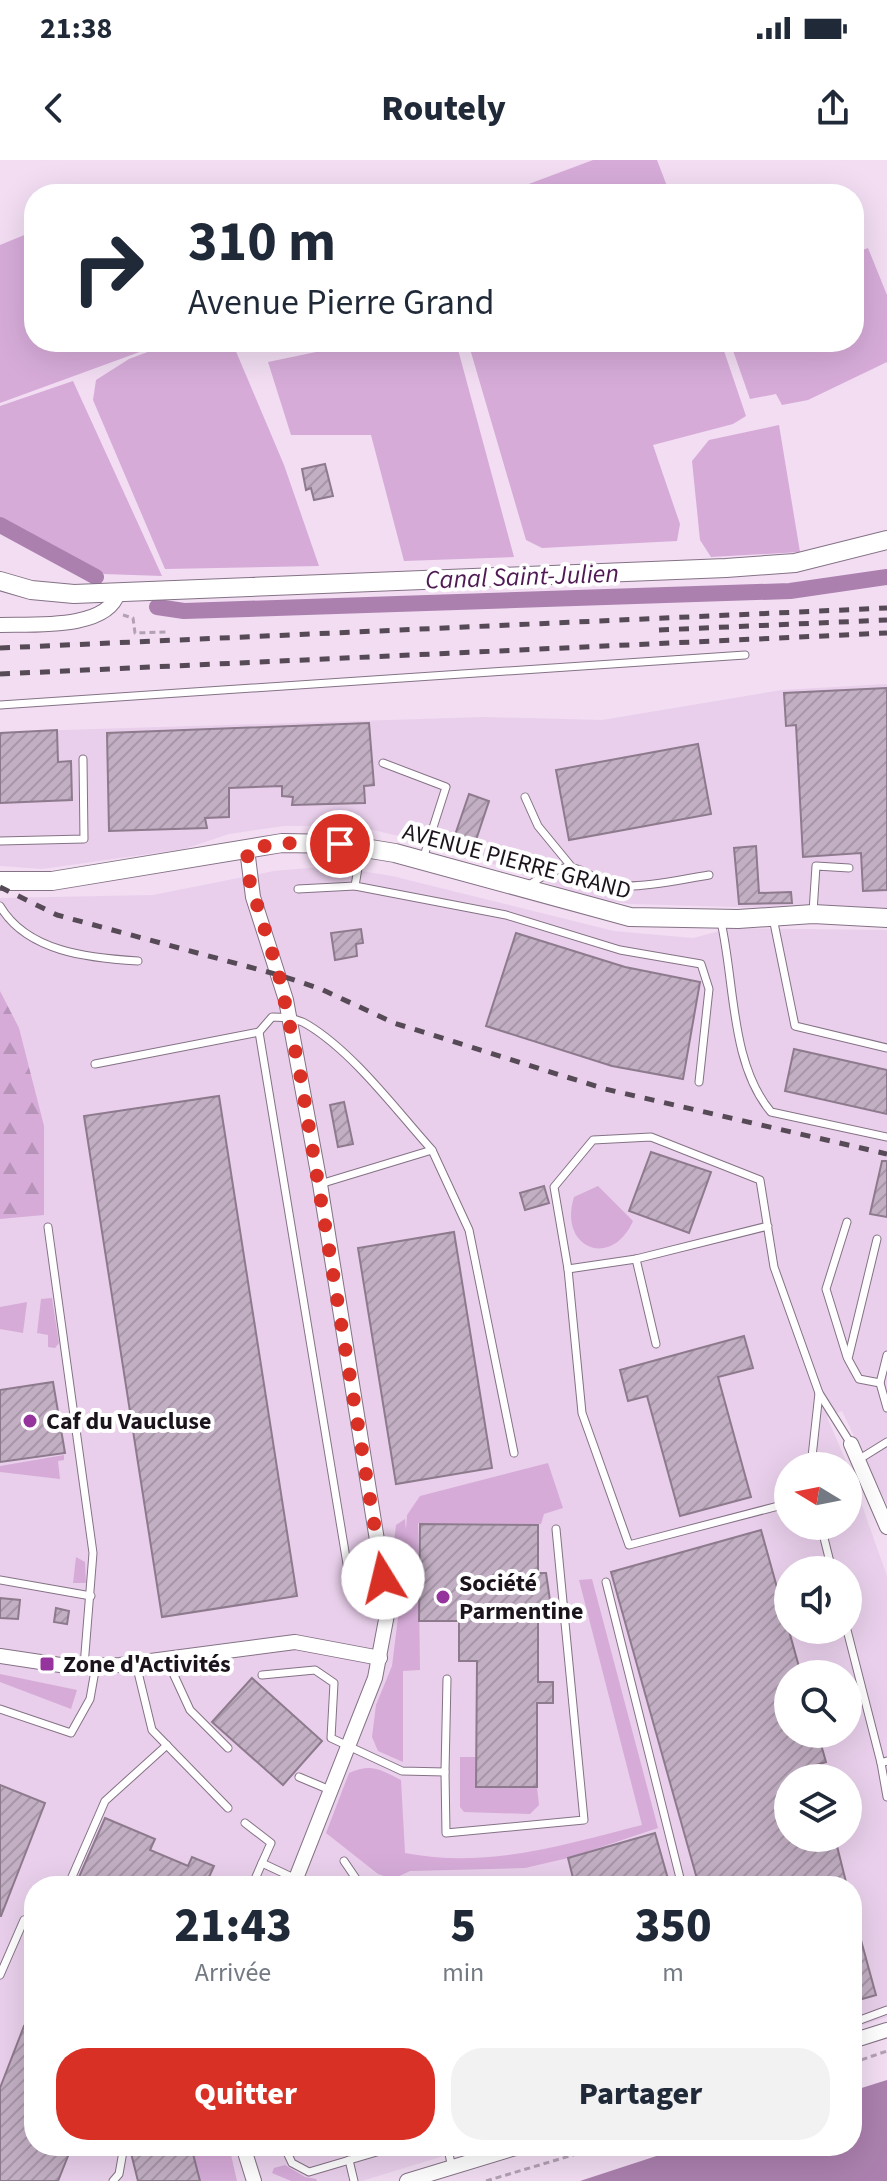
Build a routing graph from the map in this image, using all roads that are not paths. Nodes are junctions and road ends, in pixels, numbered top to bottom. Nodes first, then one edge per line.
1 (887, 540) edge
2 (0, 581) edge
3 (118, 593) junction
4 (0, 625) edge
5 (745, 655) dead end
6 (0, 705) edge
7 (83, 759) dead end
8 (383, 763) dead end
9 (525, 797) dead end
10 (0, 841) edge
11 (362, 848) junction
12 (247, 849) junction
13 (423, 861) junction
14 (570, 865) junction
15 (849, 868) dead end
16 (709, 875) dead end
17 (0, 881) edge
18 (355, 886) junction
19 (298, 889) dead end
20 (523, 889) junction
21 (0, 906) edge
22 (813, 914) junction
23 (773, 916) junction
24 (887, 918) edge
25 (729, 919) junction
26 (138, 961) dead end
27 (289, 1017) junction
28 (259, 1032) junction
29 (887, 1048) edge
30 (95, 1064) dead end
31 (699, 1082) dead end
32 (887, 1137) edge
33 (432, 1150) junction
34 (320, 1184) junction
35 (847, 1222) dead end
36 (768, 1226) junction
37 (48, 1227) dead end
38 (877, 1239) dead end
39 (636, 1259) junction
40 (568, 1269) junction
41 (656, 1344) dead end
42 (887, 1355) edge
43 (848, 1359) junction
44 (880, 1383) junction
45 (819, 1393) junction
46 (887, 1408) edge
47 (887, 1442) edge
48 (851, 1444) joint
49 (813, 1452) edge
50 (854, 1452) edge
51 (514, 1453) dead end
52 (862, 1458) edge
53 (862, 1469) edge
54 (774, 1507) edge
55 (887, 1527) edge
56 (556, 1529) dead end
57 (0, 1580) edge
58 (350, 1582) dead end
59 (606, 1582) dead end
60 (91, 1596) junction
61 (851, 1644) edge
62 (0, 1656) edge
63 (380, 1658) junction
64 (167, 1660) junction
65 (136, 1664) junction
66 (90, 1666) junction
67 (262, 1675) dead end
68 (447, 1679) dead end
69 (0, 1709) edge
70 (167, 1745) junction
71 (228, 1748) dead end
72 (349, 1748) junction
73 (884, 1762) edge
74 (445, 1772) junction
75 (299, 1777) dead end
76 (332, 1791) junction
77 (887, 1797) edge
78 (228, 1808) dead end
79 (245, 1823) dead end
80 (344, 1861) dead end
81 (262, 1863) junction
82 (72, 1876) edge
83 (256, 1876) edge
84 (284, 1876) edge
85 (297, 1876) edge
86 (354, 1876) edge
87 (680, 1876) edge
88 (24, 1920) dead end
89 (0, 1975) edge
90 (887, 2010) edge
91 (862, 2019) edge
92 (887, 2030) edge
93 (862, 2038) edge
94 (122, 2156) edge
95 (246, 2156) edge
96 (289, 2156) edge
97 (363, 2156) edge
98 (449, 2156) edge
99 (489, 2156) edge
100 (349, 2160) junction
101 (452, 2167) junction
102 (113, 2181) edge
103 (254, 2181) edge
104 (354, 2181) edge
105 (407, 2181) edge

1 - 3 street
2 - 3 street
3 - 4 street
5 - 6 lane
7 - 10 lane
8 - 13 lane
9 - 14 lane
11 - 12 street, AVENUE PIERRE GRAND
11 - 13 street, AVENUE PIERRE GRAND
11 - 18 lane
12 - 17 street, AVENUE PIERRE GRAND
12 - 27 street
13 - 20 street, AVENUE PIERRE GRAND
14 - 16 lane
14 - 20 lane
15 - 22 lane
18 - 19 lane
18 - 31 lane
20 - 25 street, AVENUE PIERRE GRAND
21 - 26 lane
22 - 23 street, AVENUE PIERRE GRAND
22 - 24 street, AVENUE PIERRE GRAND
23 - 25 street, AVENUE PIERRE GRAND
23 - 29 lane
25 - 32 lane
27 - 28 lane
27 - 33 lane
27 - 34 street
28 - 30 lane
28 - 58 lane
33 - 34 lane
33 - 51 lane
34 - 63 street
35 - 43 lane
36 - 39 lane
36 - 40 lane
36 - 45 lane
37 - 60 lane
38 - 43 lane
39 - 40 lane
39 - 41 lane
40 - 54 lane
42 - 44 lane
43 - 44 lane
44 - 46 lane
45 - 48 lane
45 - 49 lane
47 - 52 lane
48 - 50 street
53 - 55 street
56 - 74 lane
57 - 60 lane
59 - 87 lane
60 - 66 lane
61 - 73 lane
62 - 66 street
63 - 64 street
63 - 72 street
64 - 65 street
64 - 71 lane
65 - 66 street
65 - 70 lane
66 - 69 lane
67 - 72 lane
68 - 74 lane
70 - 78 lane
70 - 82 lane
72 - 74 lane
72 - 76 street
73 - 77 lane
75 - 76 lane
76 - 85 street
79 - 81 lane
80 - 86 lane
81 - 83 lane
81 - 84 lane
88 - 89 lane
90 - 91 lane
92 - 93 street
94 - 102 lane
95 - 103 street
96 - 100 lane
97 - 100 lane
98 - 101 lane
99 - 101 street
100 - 104 lane
101 - 105 street

